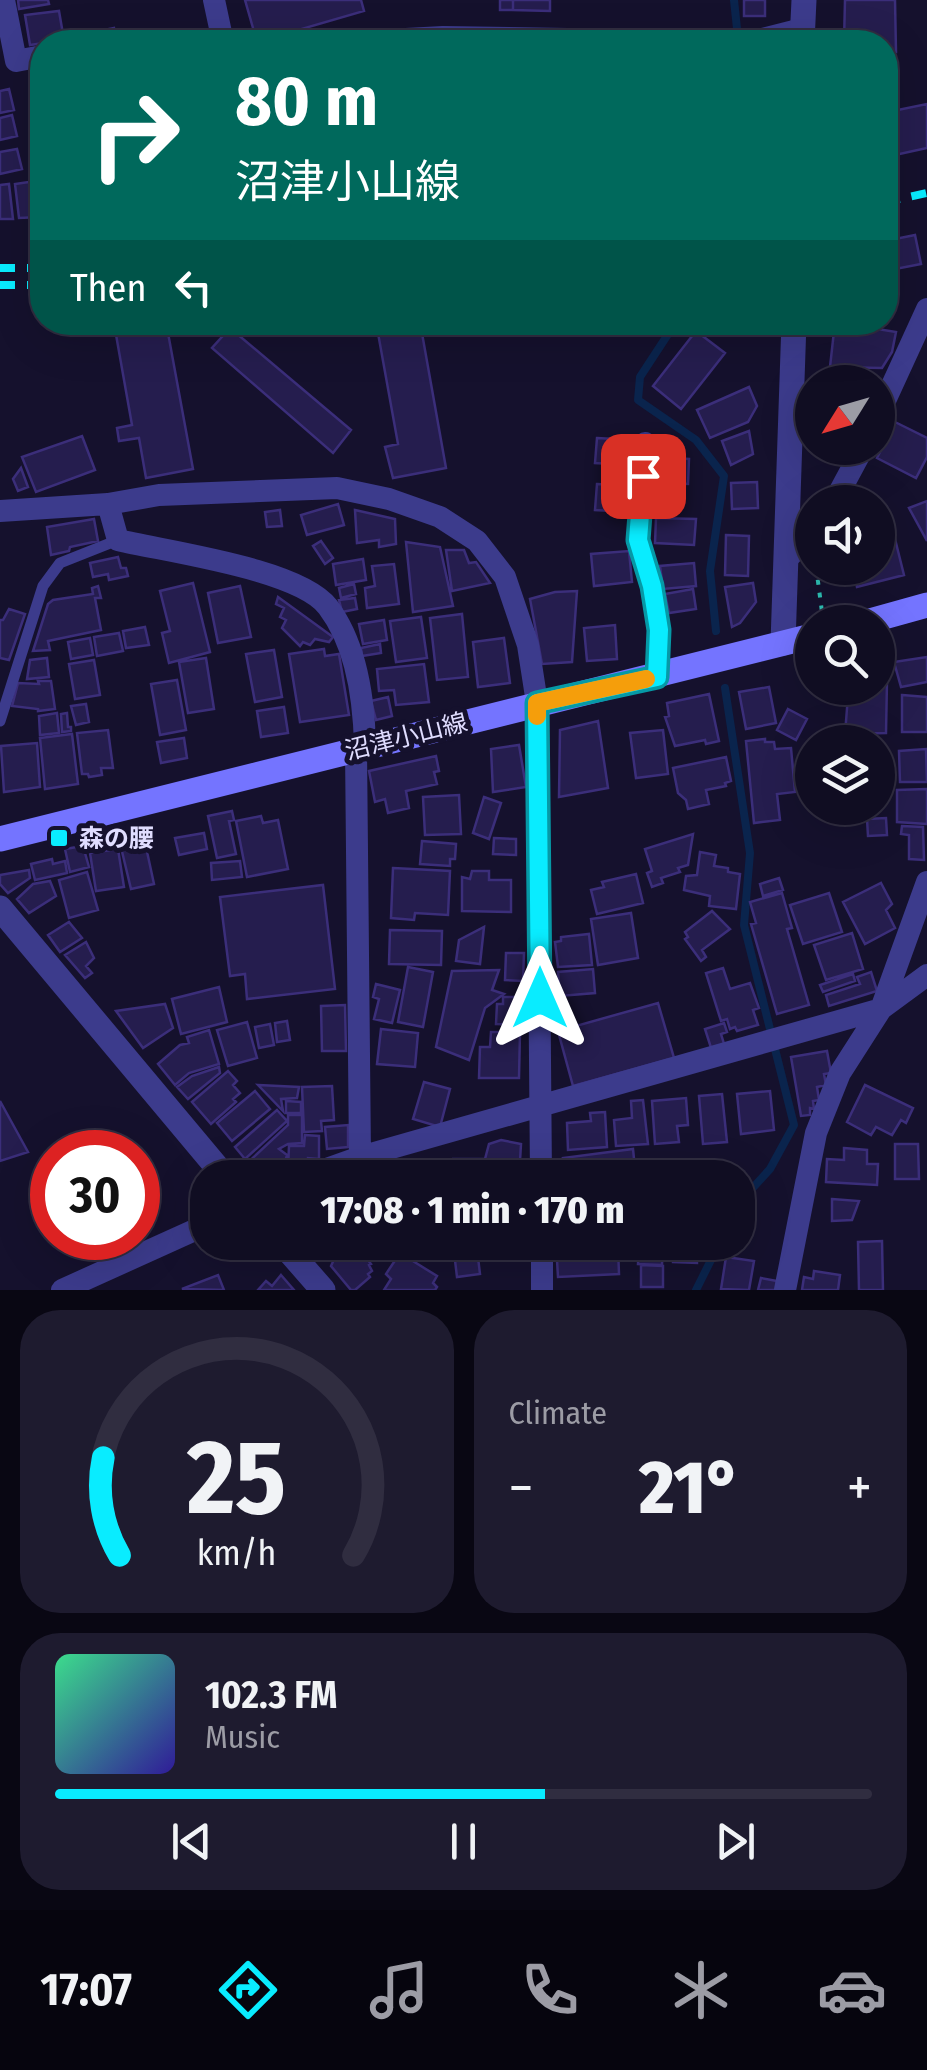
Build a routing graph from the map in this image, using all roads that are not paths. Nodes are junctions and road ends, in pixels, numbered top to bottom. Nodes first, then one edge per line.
1 (4, 0) edge
2 (214, 0) edge
3 (804, 0) edge
4 (220, 30) edge
5 (802, 30) edge
6 (30, 58) edge
7 (927, 310) edge
8 (794, 335) edge
9 (895, 379) edge
10 (645, 443) dead end
11 (108, 504) junction
12 (0, 511) edge
13 (118, 540) junction
14 (795, 551) edge
15 (787, 560) junction
16 (927, 605) edge
17 (895, 614) edge
18 (795, 636) edge
19 (783, 643) junction
20 (657, 677) junction
21 (537, 703) junction
22 (0, 721) edge
23 (361, 747) junction
24 (0, 839) edge
25 (927, 882) edge
26 (0, 908) edge
27 (927, 975) edge
28 (882, 1009) junction
29 (541, 1108) junction
30 (360, 1157) junction
31 (211, 1160) edge
32 (352, 1160) edge
33 (542, 1160) edge
34 (190, 1232) edge
35 (297, 1260) edge
36 (542, 1260) edge
37 (62, 1290) edge
38 (323, 1290) edge
39 (542, 1290) edge
40 (785, 1290) edge

1 - 6 street
2 - 4 street
3 - 5 street
7 - 9 street
8 - 15 street
10 - 20 street
11 - 12 street
11 - 13 street
11 - 21 street
13 - 22 lane
13 - 23 street
14 - 15 street
15 - 19 street
16 - 17 main road
18 - 19 main road, 沼津小山線
19 - 20 main road, 沼津小山線
20 - 21 main road, 沼津小山線
21 - 23 main road, 沼津小山線
21 - 29 street
23 - 24 main road, 沼津小山線
23 - 30 street
25 - 28 street
26 - 31 street
27 - 28 street
28 - 29 street
28 - 40 street
29 - 30 street
29 - 33 street
30 - 32 street
34 - 37 street
35 - 38 street
36 - 39 street

